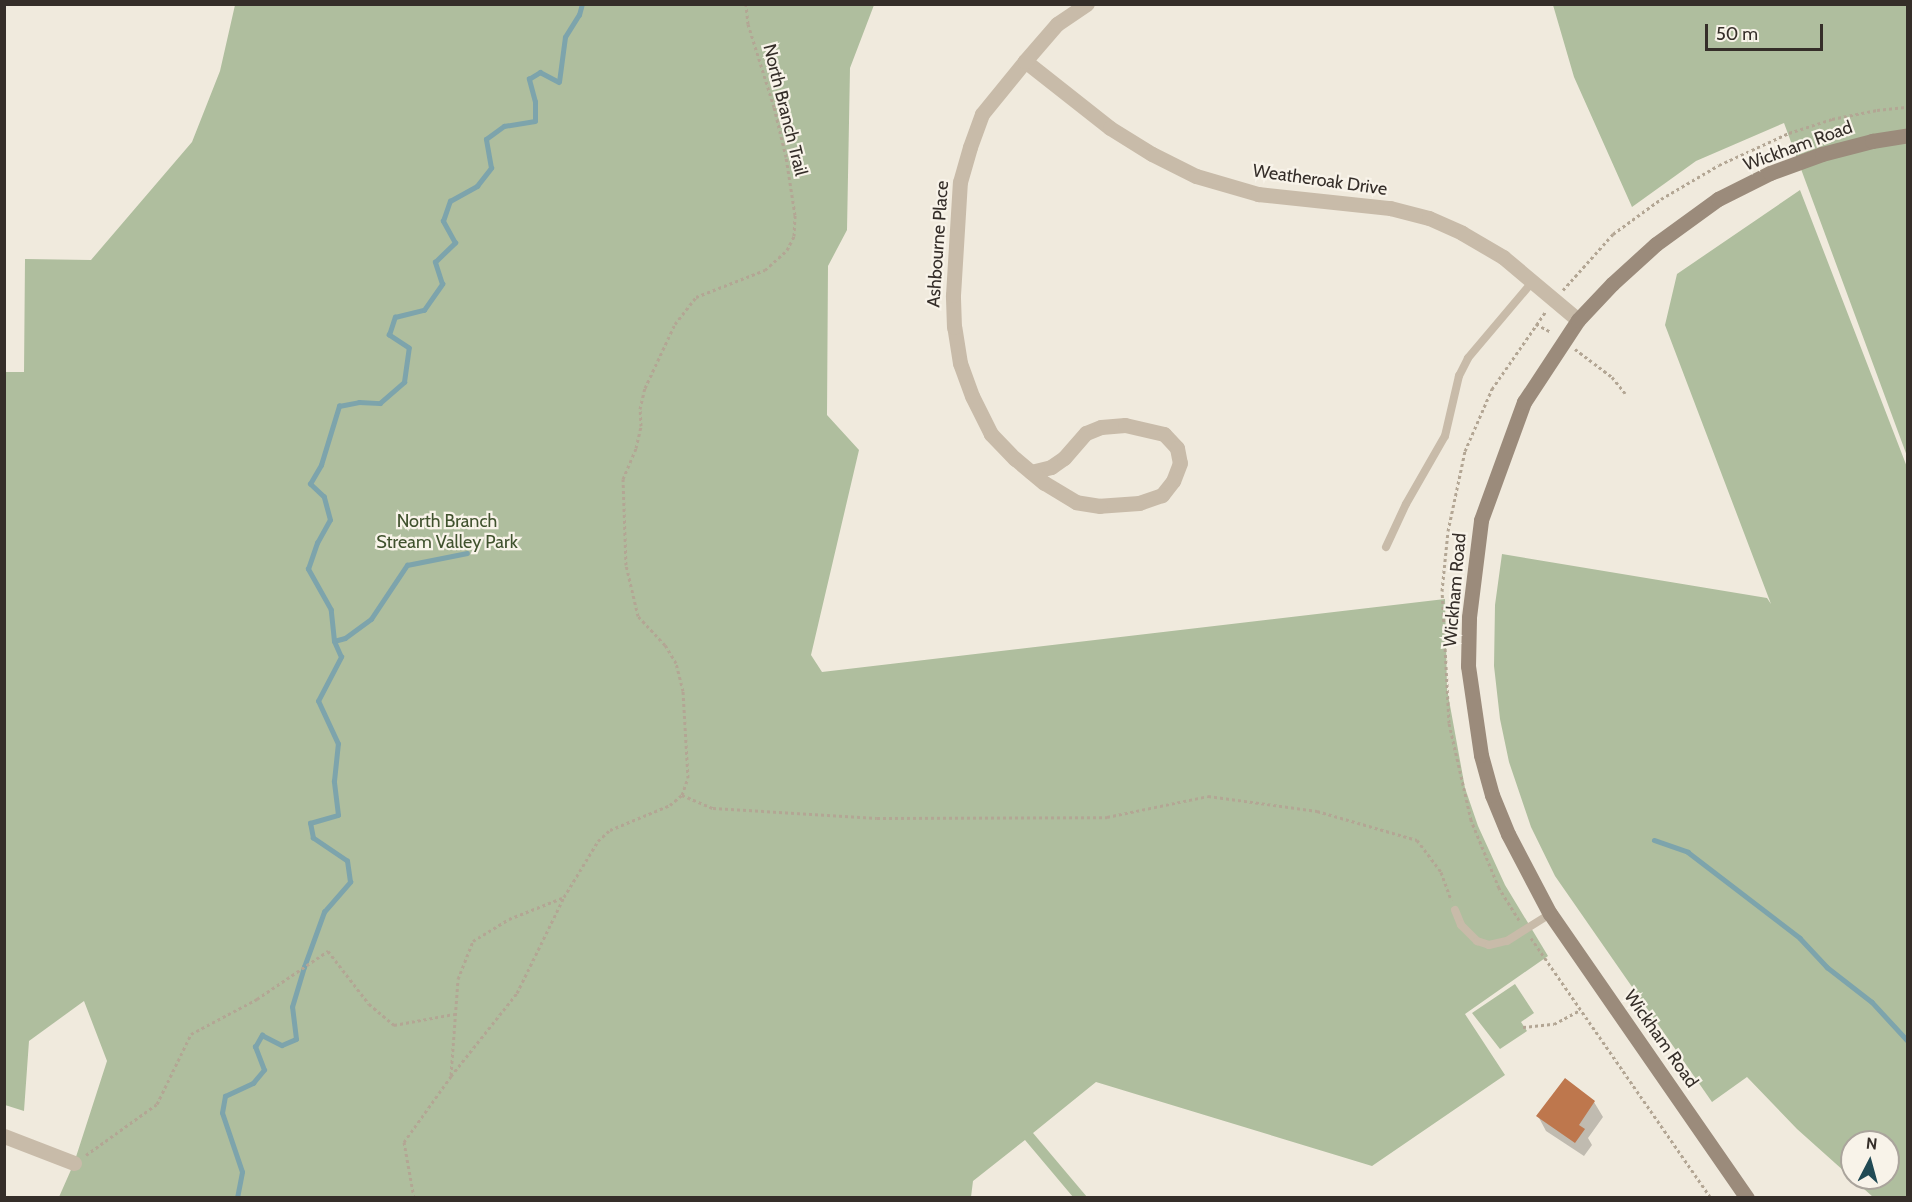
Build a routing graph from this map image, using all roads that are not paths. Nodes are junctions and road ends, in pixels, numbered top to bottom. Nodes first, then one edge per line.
1 (1087, 4) edge
2 (1025, 61) junction
3 (1908, 135) edge
4 (1533, 281) junction
5 (1578, 320) junction
6 (1031, 472) junction
7 (1386, 547) dead end
8 (1455, 910) road end
9 (1550, 914) junction
10 (4, 1136) edge
11 (74, 1163) road end
12 (1747, 1197) edge

1 - 2 street, Ashbourne Place
2 - 4 street, Weatheroak Drive
2 - 6 street, Ashbourne Place
3 - 5 street, Wickham Road
4 - 5 street, Weatheroak Drive
4 - 7 lane
5 - 9 street, Wickham Road
6 - 6 street, Ashbourne Place
8 - 9 lane
9 - 12 street, Wickham Road
10 - 11 street

